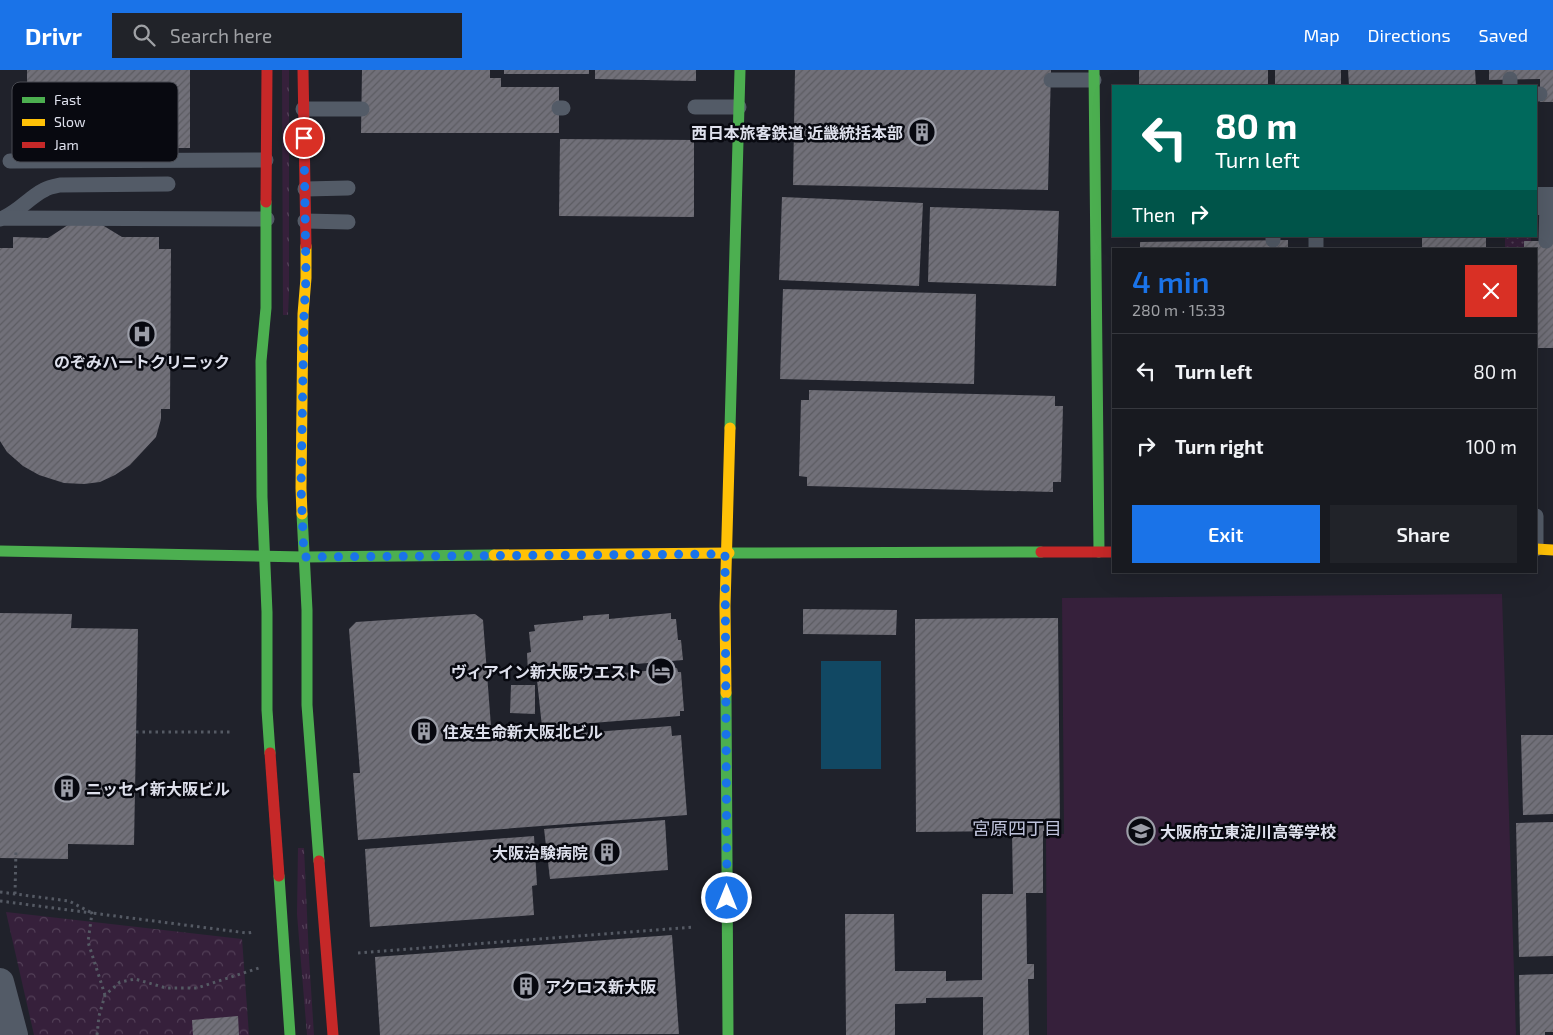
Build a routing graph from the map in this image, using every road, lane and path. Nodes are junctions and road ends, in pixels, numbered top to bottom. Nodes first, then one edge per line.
1 (267, 70) edge
2 (303, 70) edge
3 (740, 70) edge
4 (1094, 75) edge
5 (1051, 80) dead end
6 (739, 106) junction
7 (695, 107) dead end
8 (304, 109) junction
9 (362, 109) dead end
10 (178, 160) edge
11 (266, 160) junction
12 (168, 184) dead end
13 (348, 188) dead end
14 (305, 189) junction
15 (1105, 201) edge
16 (1545, 201) edge
17 (2, 218) edge
18 (266, 219) junction
19 (305, 221) junction
20 (348, 222) dead end
21 (1546, 241) dead end
22 (1537, 550) edge
23 (1553, 550) edge
24 (0, 551) edge
25 (1100, 552) junction
26 (1112, 552) edge
27 (725, 554) junction
28 (264, 556) junction
29 (304, 557) junction
30 (136, 732) dead end
31 (232, 732) dead end
32 (16, 849) dead end
33 (0, 892) edge
34 (15, 894) junction
35 (0, 901) edge
36 (92, 914) junction
37 (694, 927) dead end
38 (259, 932) dead end
39 (358, 953) dead end
40 (262, 967) dead end
41 (0, 982) edge
42 (105, 995) junction
43 (14, 1035) edge
44 (97, 1035) edge
45 (290, 1035) edge
46 (333, 1035) edge
47 (728, 1035) edge

1 - 11 street
2 - 8 street
3 - 6 street
4 - 5 lane
4 - 15 street
6 - 7 lane
6 - 27 street
8 - 9 lane
8 - 14 street
10 - 11 lane
11 - 18 street
12 - 17 lane
13 - 14 lane
14 - 19 street
15 - 25 street
16 - 21 lane
17 - 18 lane
18 - 28 street
19 - 20 lane
19 - 29 street
22 - 23 street
24 - 28 street
25 - 26 street
25 - 27 street
27 - 29 street
27 - 47 street
28 - 29 street
28 - 45 street
29 - 46 street
30 - 31 path
32 - 34 path
33 - 34 path
34 - 36 path
35 - 36 path
36 - 38 path
36 - 42 path
37 - 39 path
40 - 42 path
41 - 43 street
42 - 44 path

